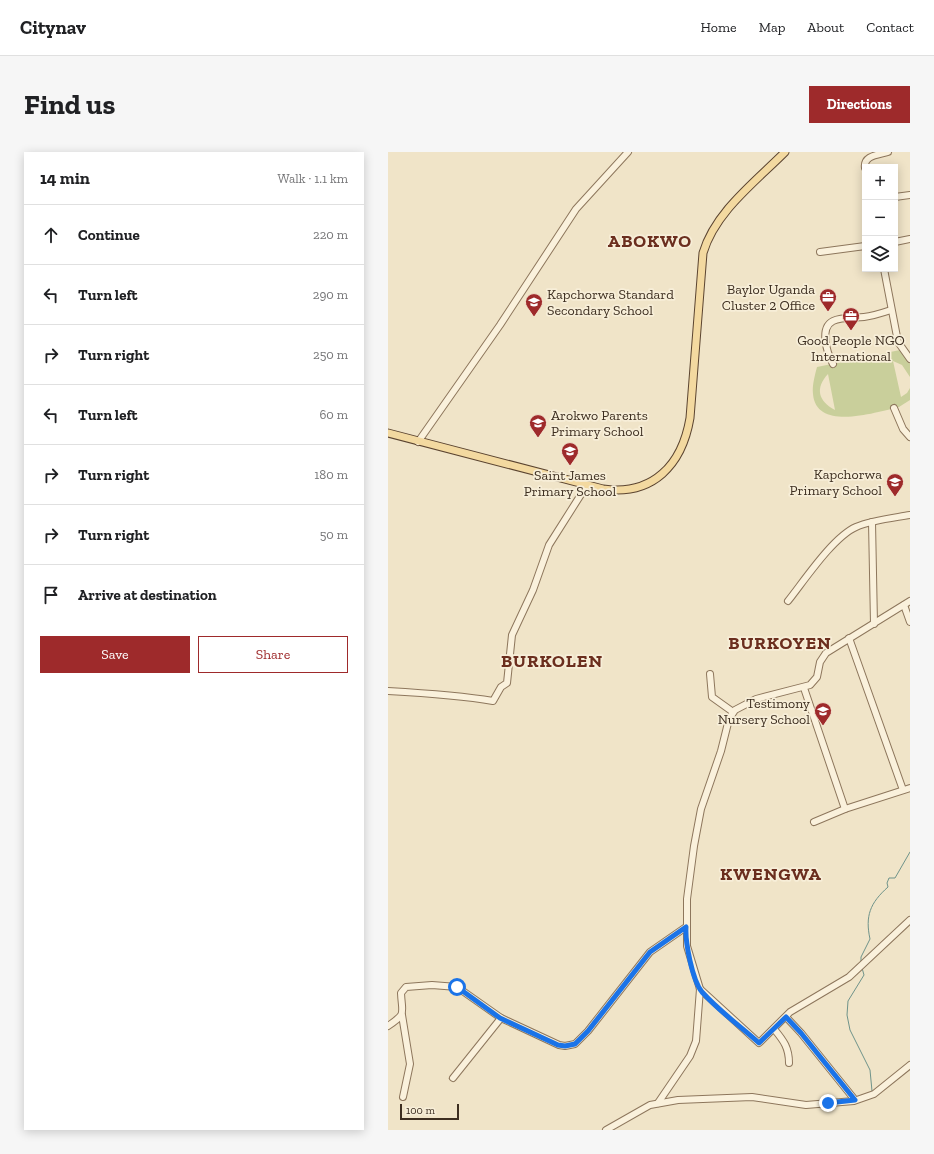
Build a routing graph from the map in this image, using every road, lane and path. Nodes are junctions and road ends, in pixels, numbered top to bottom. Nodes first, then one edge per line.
1 (628, 152) edge
2 (785, 152) edge
3 (888, 152) edge
4 (865, 164) edge
5 (910, 195) edge
6 (898, 197) edge
7 (910, 239) edge
8 (898, 241) edge
9 (862, 246) edge
10 (820, 252) dead end
11 (885, 272) edge
12 (891, 310) junction
13 (910, 358) edge
14 (833, 364) dead end
15 (894, 408) dead end
16 (388, 433) edge
17 (910, 437) edge
18 (418, 442) junction
19 (587, 485) junction
20 (910, 514) edge
21 (872, 522) junction
22 (788, 601) dead end
23 (910, 601) edge
24 (904, 605) junction
25 (910, 622) edge
26 (874, 624) junction
27 (849, 638) junction
28 (710, 674) dead end
29 (804, 688) junction
30 (388, 691) edge
31 (733, 712) junction
32 (910, 788) edge
33 (903, 790) junction
34 (846, 809) junction
35 (814, 822) dead end
36 (910, 920) edge
37 (686, 927) junction
38 (700, 989) junction
39 (402, 1015) junction
40 (786, 1017) junction
41 (500, 1018) junction
42 (388, 1026) edge
43 (774, 1029) junction
44 (789, 1063) dead end
45 (910, 1065) edge
46 (453, 1078) dead end
47 (403, 1097) dead end
48 (855, 1100) junction
49 (658, 1103) junction
50 (606, 1130) edge

1 - 18 street
2 - 19 main road
3 - 4 street
5 - 6 street
7 - 8 street
9 - 10 street
11 - 12 street
12 - 13 street
12 - 14 street
15 - 17 street
16 - 18 main road
18 - 19 main road
19 - 30 street
20 - 21 street
21 - 22 street
21 - 26 street
23 - 24 street
24 - 25 street
24 - 26 street
26 - 27 street
27 - 29 street
27 - 33 street
28 - 31 street
29 - 31 street
29 - 34 street
31 - 37 street
32 - 33 street
33 - 34 street
34 - 35 street
36 - 40 street
37 - 38 street
37 - 41 street
38 - 43 street
38 - 49 street
39 - 41 street
39 - 42 street
39 - 47 street
40 - 43 street
40 - 48 street
41 - 46 street
43 - 44 street
45 - 48 street
48 - 49 street
49 - 50 street

